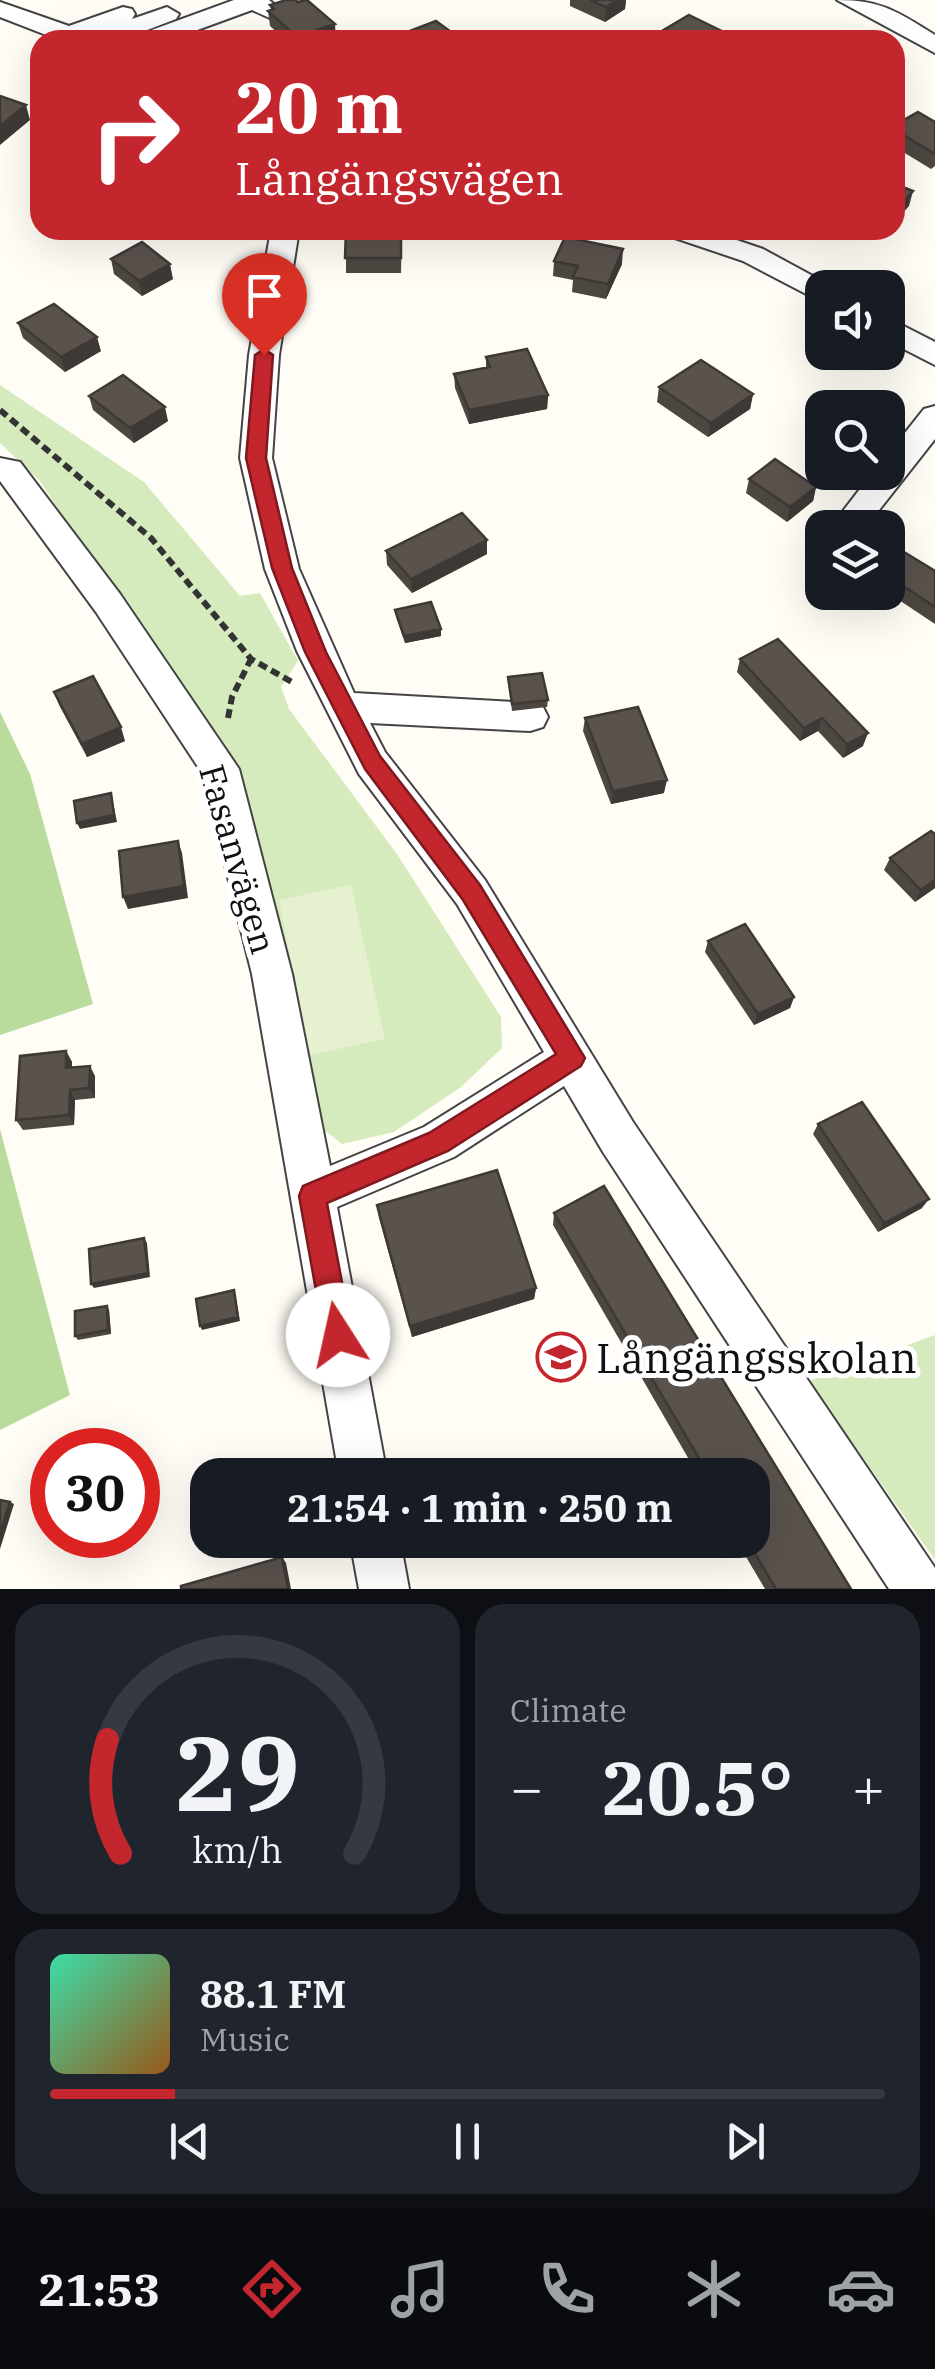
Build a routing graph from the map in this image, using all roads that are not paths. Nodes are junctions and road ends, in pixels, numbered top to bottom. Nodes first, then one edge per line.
1 (202, 0) edge
2 (849, 0) edge
3 (158, 2) edge
4 (0, 8) edge
5 (272, 12) edge
6 (892, 20) junction
7 (56, 30) edge
8 (94, 30) edge
9 (125, 30) edge
10 (172, 30) edge
11 (935, 37) edge
12 (935, 46) edge
13 (283, 240) edge
14 (710, 240) edge
15 (805, 281) edge
16 (905, 338) edge
17 (935, 355) edge
18 (935, 416) edge
19 (0, 469) edge
20 (860, 510) edge
21 (316, 652) junction
22 (344, 707) junction
23 (530, 717) dead end
24 (372, 763) junction
25 (572, 1058) junction
26 (313, 1196) junction
27 (361, 1458) edge
28 (378, 1558) edge
29 (384, 1589) edge
30 (919, 1589) edge

1 - 9 street
2 - 6 street
3 - 8 street
4 - 7 street
5 - 10 street
6 - 11 street
6 - 12 street
13 - 21 street
14 - 15 street
16 - 17 street
18 - 20 street
19 - 26 street, Fasanvägen
21 - 22 street
21 - 24 street
22 - 23 street
22 - 24 street
24 - 25 street
25 - 26 street
25 - 30 street
26 - 27 street, Fasanvägen
28 - 29 street

